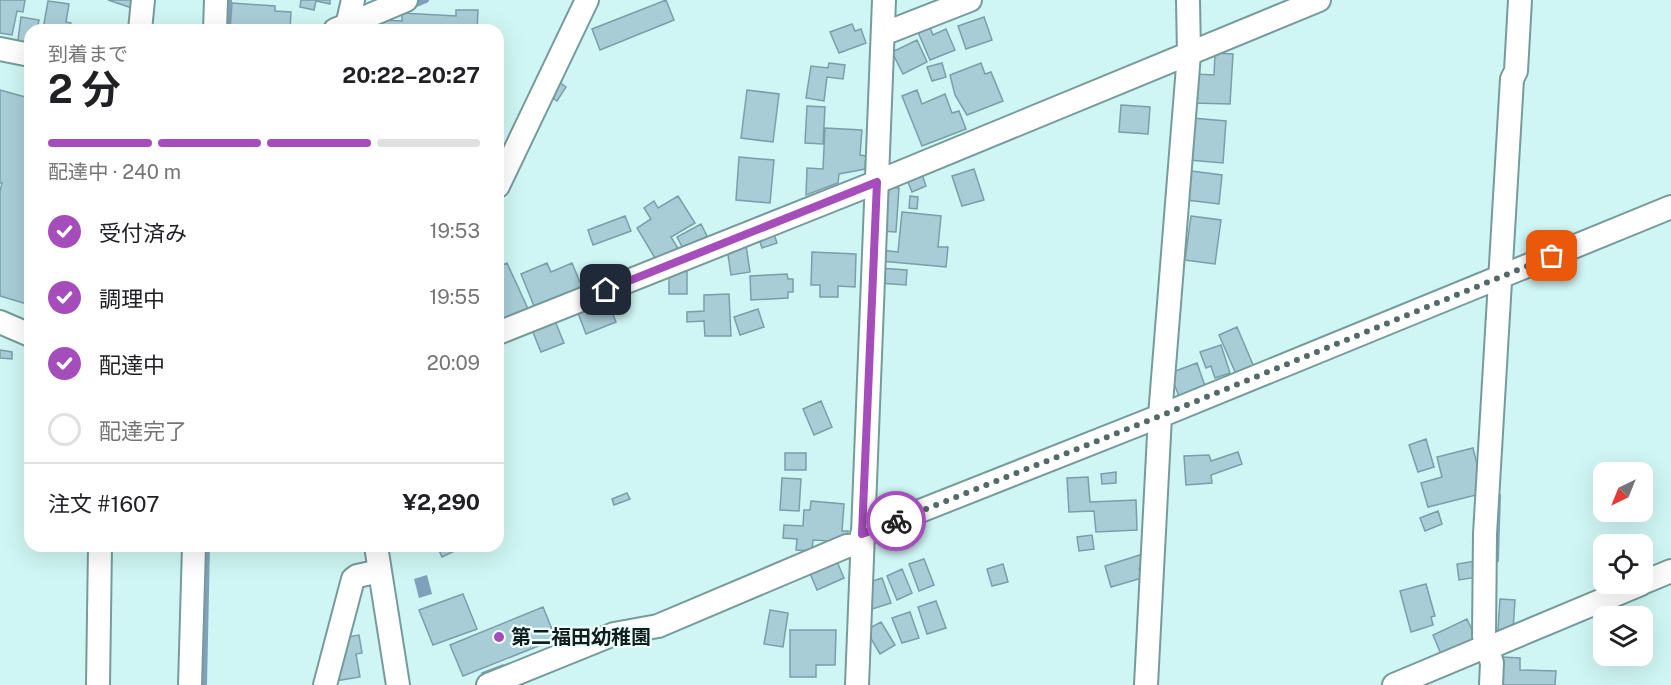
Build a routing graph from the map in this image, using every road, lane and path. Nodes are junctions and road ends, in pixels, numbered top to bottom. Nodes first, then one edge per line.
1 (143, 0) edge
2 (216, 0) edge
3 (352, 0) edge
4 (406, 0) edge
5 (587, 0) edge
6 (884, 0) edge
7 (970, 0) edge
8 (1188, 0) edge
9 (1319, 0) edge
10 (1520, 0) edge
11 (141, 24) edge
12 (215, 24) edge
13 (343, 24) edge
14 (351, 24) edge
15 (883, 34) junction
16 (0, 49) edge
17 (24, 54) edge
18 (1189, 54) junction
19 (504, 173) edge
20 (871, 185) junction
21 (1671, 207) edge
22 (1505, 274) junction
23 (0, 322) edge
24 (504, 331) edge
25 (24, 332) edge
26 (1160, 416) junction
27 (856, 542) junction
28 (100, 552) edge
29 (194, 552) edge
30 (377, 552) edge
31 (380, 571) junction
32 (1671, 571) edge
33 (1653, 578) edge
34 (1617, 594) edge
35 (1489, 651) junction
36 (98, 685) edge
37 (190, 685) edge
38 (325, 685) edge
39 (398, 685) edge
40 (488, 685) edge
41 (857, 685) edge
42 (1146, 685) edge
43 (1394, 685) edge
44 (1491, 685) edge

1 - 11 street
2 - 12 street
3 - 13 street
4 - 14 street
5 - 19 street
6 - 15 street
7 - 15 street
8 - 18 street
9 - 18 street
10 - 22 street
15 - 20 street
16 - 17 street
18 - 20 street
18 - 26 street
20 - 24 street
20 - 27 street
21 - 22 street
22 - 26 street
22 - 35 street
23 - 25 street
26 - 27 street
26 - 42 street
27 - 40 street
27 - 41 street
28 - 36 street
29 - 37 street
30 - 31 street
31 - 38 street
31 - 39 street
32 - 33 street
34 - 35 street
35 - 43 street
35 - 44 street

